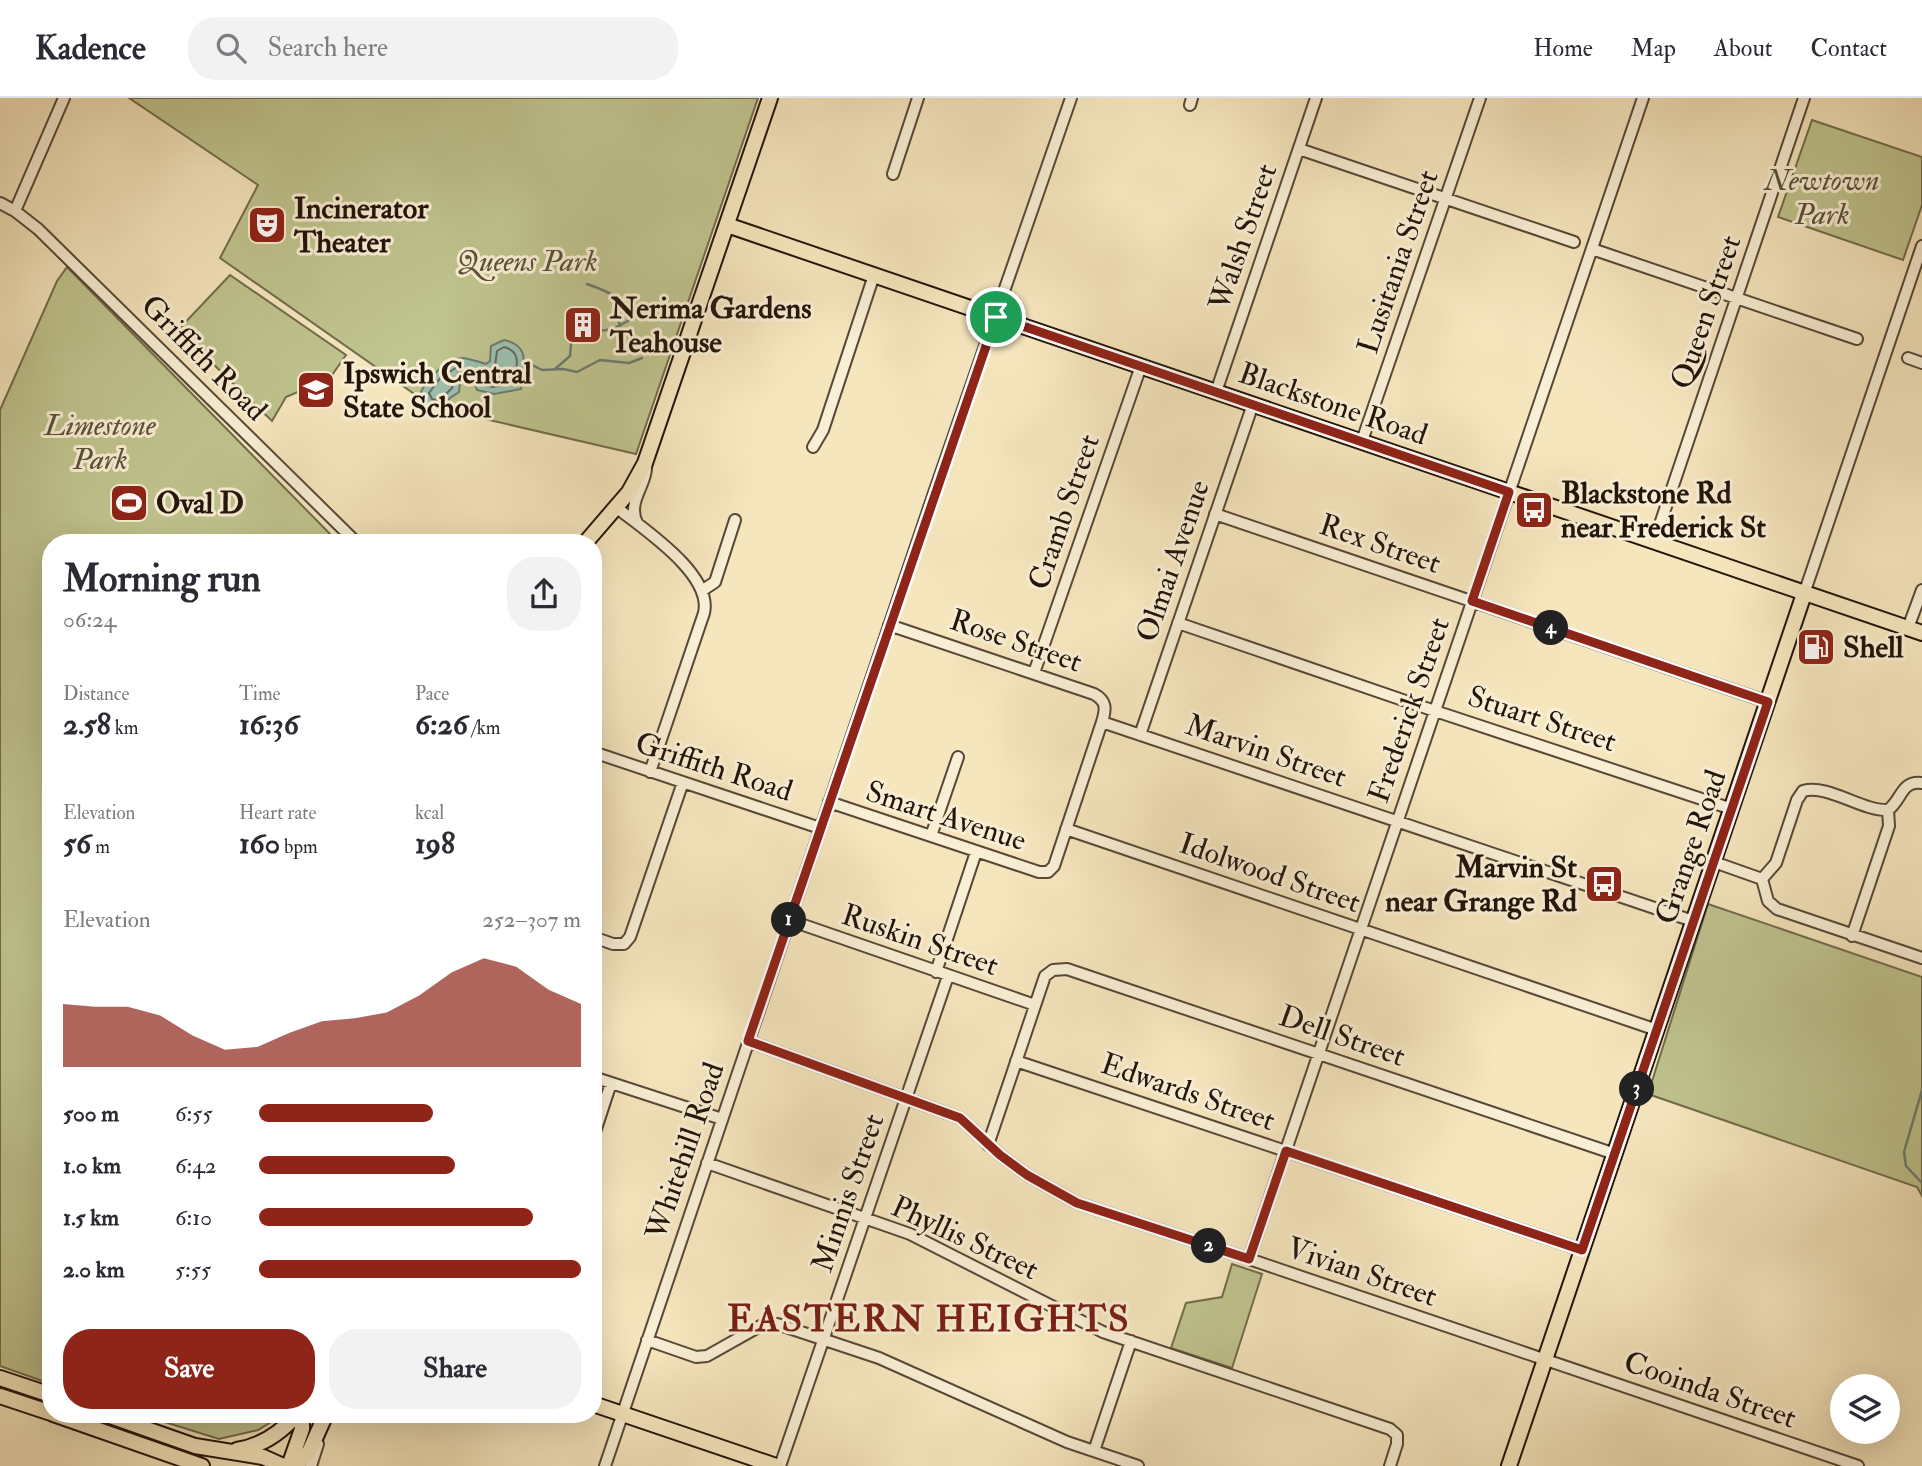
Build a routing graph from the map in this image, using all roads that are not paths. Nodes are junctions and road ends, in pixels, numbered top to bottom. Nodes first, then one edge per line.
1 (64, 98) edge
2 (770, 98) edge
3 (918, 98) edge
4 (1071, 98) edge
5 (1316, 98) edge
6 (1480, 98) edge
7 (1643, 98) edge
8 (1804, 98) edge
9 (1299, 149) junction
10 (893, 174) dead end
11 (1445, 199) junction
12 (0, 203) edge
13 (15, 211) junction
14 (727, 225) junction
15 (1574, 242) dead end
16 (1922, 246) edge
17 (1592, 249) junction
18 (874, 275) junction
19 (1736, 298) junction
20 (996, 317) junction
21 (1857, 338) dead end
22 (1908, 358) dead end
23 (1922, 363) edge
24 (1141, 366) junction
25 (1216, 392) junction
26 (1254, 404) junction
27 (1362, 441) junction
28 (813, 447) dead end
29 (646, 460) junction
30 (1509, 492) junction
31 (616, 507) junction
32 (1215, 514) junction
33 (604, 519) junction
34 (735, 520) dead end
35 (638, 525) junction
36 (348, 534) edge
37 (586, 534) edge
38 (592, 534) edge
39 (1654, 542) junction
40 (703, 590) junction
41 (1922, 590) edge
42 (1805, 591) junction
43 (1472, 601) junction
44 (1178, 623) junction
45 (889, 625) junction
46 (1915, 630) edge
47 (1034, 673) junction
48 (1768, 702) junction
49 (1436, 710) junction
50 (1102, 722) junction
51 (1140, 735) junction
52 (602, 755) edge
53 (958, 757) dead end
54 (650, 772) junction
55 (683, 782) junction
56 (1922, 783) edge
57 (829, 803) junction
58 (1732, 809) junction
59 (1888, 810) junction
60 (1398, 821) junction
61 (820, 828) junction
62 (1066, 829) junction
63 (931, 836) junction
64 (976, 852) junction
65 (1714, 862) junction
66 (1762, 879) junction
67 (789, 920) junction
68 (1693, 921) junction
69 (1361, 930) junction
70 (1852, 936) junction
71 (602, 940) edge
72 (1922, 958) edge
73 (936, 972) junction
74 (948, 976) junction
75 (1035, 1005) junction
76 (1657, 1030) junction
77 (748, 1041) junction
78 (1319, 1054) junction
79 (1016, 1061) junction
80 (602, 1080) edge
81 (611, 1083) junction
82 (906, 1097) junction
83 (602, 1110) edge
84 (722, 1119) junction
85 (988, 1145) junction
86 (1286, 1151) junction
87 (1615, 1154) junction
88 (707, 1163) junction
89 (865, 1218) junction
90 (1582, 1250) junction
91 (1249, 1259) junction
92 (647, 1339) junction
93 (823, 1340) junction
94 (1131, 1341) junction
95 (1545, 1360) junction
96 (0, 1378) edge
97 (42, 1392) edge
98 (0, 1396) edge
99 (602, 1407) edge
100 (42, 1411) edge
101 (622, 1414) junction
102 (75, 1423) edge
103 (129, 1423) edge
104 (289, 1423) edge
105 (301, 1423) edge
106 (322, 1423) edge
107 (323, 1423) edge
108 (180, 1441) junction
109 (214, 1451) junction
110 (1094, 1451) junction
111 (173, 1461) edge
112 (202, 1466) edge
113 (284, 1466) edge
114 (289, 1466) edge
115 (296, 1466) edge
116 (311, 1466) edge
117 (604, 1466) edge
118 (778, 1466) edge
119 (1138, 1466) edge
120 (1390, 1466) edge
121 (1509, 1466) edge
122 (1858, 1466) edge

1 - 13 street
2 - 14 main road
3 - 10 street
4 - 20 street, Whitehill Road
5 - 9 street, Walsh Street
6 - 11 street, Lusitania Street
7 - 17 street, Frederick Street
8 - 19 street, Queen Street
9 - 11 street
9 - 25 street, Walsh Street
11 - 15 street
11 - 27 street, Lusitania Street
12 - 13 street, Griffith Road
13 - 36 street, Griffith Road
14 - 18 main road, Blackstone Road
14 - 29 main road
16 - 42 street, Grange Road
17 - 19 street
17 - 30 street, Frederick Street
18 - 20 main road, Blackstone Road
18 - 28 street
19 - 21 street
19 - 39 street, Queen Street
20 - 24 main road, Blackstone Road
20 - 45 street, Whitehill Road
22 - 23 street
24 - 25 main road, Blackstone Road
24 - 47 street, Cramb Street
25 - 26 main road, Blackstone Road
26 - 27 main road, Blackstone Road
26 - 32 street, Olmai Avenue
27 - 30 main road, Blackstone Road
29 - 31 main road
29 - 35 street
30 - 39 main road, Blackstone Road
30 - 43 street, Frederick Street
31 - 33 main road
31 - 35 street
32 - 43 street, Rex Street
32 - 44 street, Olmai Avenue
33 - 37 main road
33 - 38 main road
34 - 40 street
35 - 40 street
39 - 42 main road, Blackstone Road
40 - 54 street
41 - 46 street
42 - 46 main road, Blackstone Road
42 - 48 main road, Grange Road
43 - 48 street, Rex Street
43 - 49 street, Frederick Street
44 - 49 street, Stuart Street
44 - 51 street, Olmai Avenue
45 - 47 street, Rose Street
45 - 57 street, Whitehill Road
47 - 50 street, Rose Street
48 - 58 main road, Grange Road
49 - 58 street, Stuart Street
49 - 60 street, Frederick Street
50 - 51 street, Marvin Street
50 - 62 street
51 - 60 street, Marvin Street
52 - 54 street, Griffith Road
53 - 63 street
54 - 55 street, Griffith Road
55 - 61 street, Griffith Road
55 - 71 street
56 - 59 street
57 - 61 street, Whitehill Road
57 - 63 street, Smart Avenue
58 - 65 main road, Grange Road
59 - 66 street
59 - 70 street
60 - 68 street, Marvin Street
60 - 69 street, Frederick Street
61 - 67 street, Whitehill Road
62 - 64 street, Smart Avenue
62 - 69 street, Idolwood Street
63 - 64 street, Smart Avenue
64 - 73 street
65 - 66 street
65 - 68 main road, Grange Road
66 - 70 street
67 - 73 street, Ruskin Street
67 - 77 street, Whitehill Road
68 - 76 main road, Grange Road
69 - 76 street, Idolwood Street
69 - 78 street, Frederick Street
70 - 72 street
73 - 74 street, Ruskin Street
74 - 75 street, Ruskin Street
74 - 82 street, Minnis Street
75 - 78 street, Dell Street
75 - 79 street
76 - 87 main road, Grange Road
77 - 82 street, Vivian Street
77 - 84 street, Whitehill Road
78 - 86 street, Frederick Street
78 - 87 street, Dell Street
79 - 85 street
79 - 86 street, Edwards Street
80 - 81 street
81 - 83 street
81 - 84 street
82 - 85 street, Vivian Street
82 - 89 street, Minnis Street
84 - 88 street, Whitehill Road
85 - 91 street, Vivian Street
86 - 90 street, Edwards Street
86 - 91 street, Frederick Street
87 - 90 main road, Grange Road
88 - 89 street, Phyllis Street
88 - 92 street, Whitehill Road
89 - 93 street, Minnis Street
89 - 94 street, Phyllis Street
90 - 95 main road, Grange Road
91 - 95 street, Vivian Street
92 - 93 street
92 - 101 street, Whitehill Road
93 - 110 street
93 - 118 street, Minnis Street
94 - 110 street
94 - 120 street, Phyllis Street
95 - 121 main road, Grange Road
95 - 122 street, Cooinda Street
96 - 97 main road
98 - 100 main road
99 - 101 main road
101 - 117 street, Whitehill Road
101 - 118 main road
102 - 111 main road
103 - 108 main road
104 - 109 main road
105 - 114 main road
106 - 115 main road
107 - 116 street
108 - 109 main road
108 - 111 main road
109 - 113 main road
110 - 119 street
111 - 112 main road

